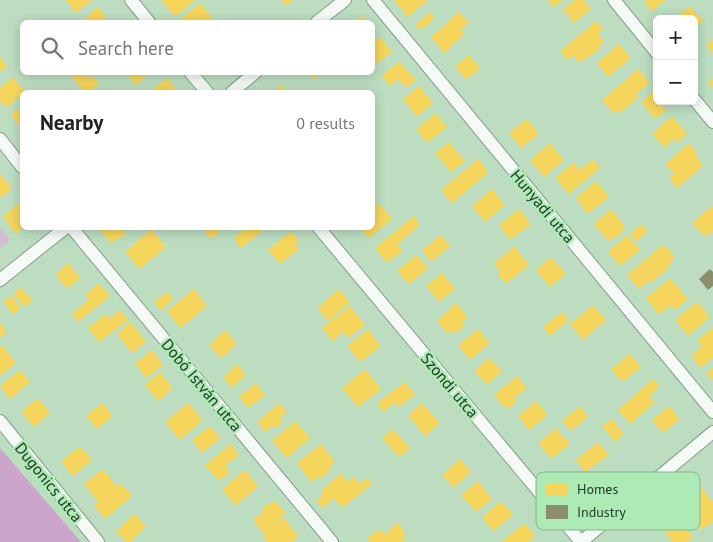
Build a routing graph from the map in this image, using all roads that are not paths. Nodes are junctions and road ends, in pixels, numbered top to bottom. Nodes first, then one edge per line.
1 (131, 0) edge
2 (344, 0) edge
3 (373, 0) edge
4 (614, 0) edge
5 (147, 20) edge
6 (319, 20) edge
7 (653, 48) edge
8 (193, 75) edge
9 (252, 75) edge
10 (205, 90) edge
11 (234, 90) edge
12 (698, 104) edge
13 (713, 122) edge
14 (0, 139) edge
15 (20, 164) edge
16 (62, 230) edge
17 (74, 230) edge
18 (321, 230) edge
19 (0, 280) edge
20 (713, 412) edge
21 (0, 421) edge
22 (713, 432) edge
23 (665, 472) edge
24 (536, 488) edge
25 (571, 530) edge
26 (595, 530) edge
27 (98, 542) edge
28 (332, 542) edge
29 (581, 542) edge

1 - 5 street
2 - 6 street
3 - 20 street, Hunyadi utca
4 - 7 street
8 - 10 street
9 - 11 street
12 - 13 street
14 - 15 street
16 - 19 street
17 - 28 street, Dobó István utca
18 - 24 street, Szondi utca
21 - 27 street, Dugonics utca
22 - 23 street
25 - 29 street, Szondi utca
26 - 29 street

